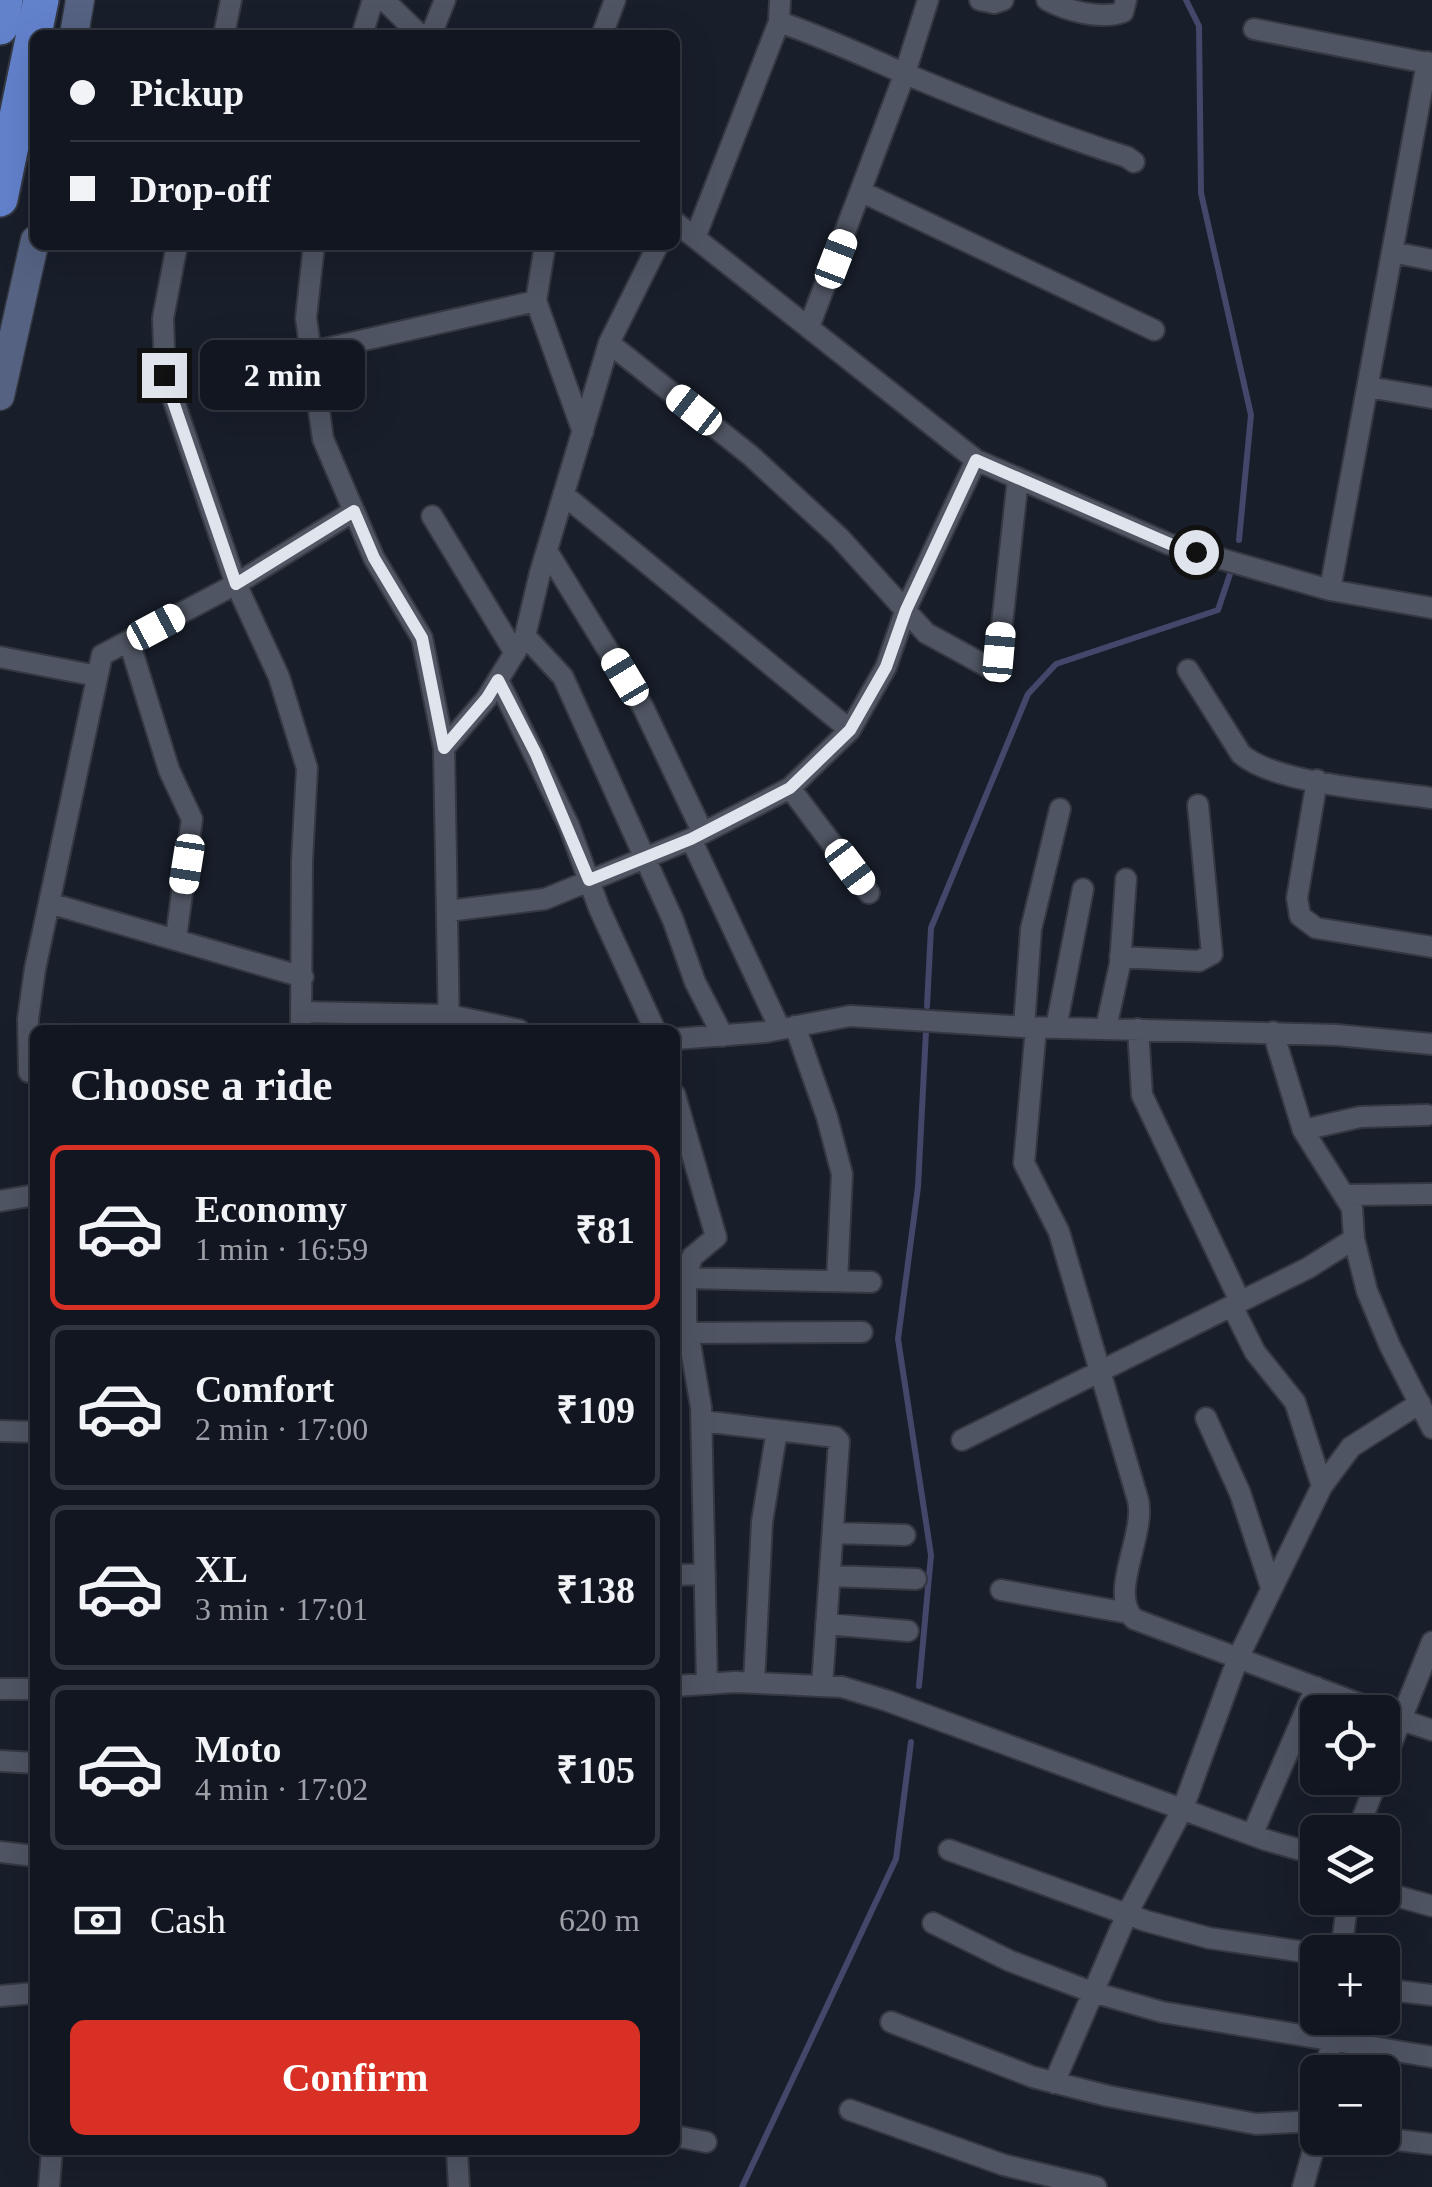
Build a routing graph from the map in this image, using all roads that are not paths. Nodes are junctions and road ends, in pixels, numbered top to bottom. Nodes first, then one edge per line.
1 (5, 0) edge
2 (41, 0) edge
3 (80, 0) edge
4 (231, 0) edge
5 (373, 0) edge
6 (384, 0) edge
7 (445, 0) edge
8 (615, 0) edge
9 (780, 0) edge
10 (928, 0) edge
11 (980, 0) edge
12 (1003, 0) edge
13 (1047, 0) edge
14 (1126, 0) edge
15 (779, 22) junction
16 (0, 28) edge
17 (35, 30) edge
18 (75, 30) edge
19 (225, 30) edge
20 (364, 30) edge
21 (415, 30) edge
22 (433, 30) edge
23 (604, 30) edge
24 (1254, 30) dead end
25 (30, 53) edge
26 (1430, 63) edge
27 (906, 74) junction
28 (1134, 162) dead end
29 (862, 192) junction
30 (0, 199) edge
31 (680, 226) edge
32 (695, 238) junction
33 (33, 250) edge
34 (176, 250) edge
35 (313, 250) edge
36 (544, 250) edge
37 (656, 250) edge
38 (1392, 252) junction
39 (1432, 260) edge
40 (536, 301) junction
41 (809, 327) junction
42 (1154, 330) dead end
43 (609, 343) junction
44 (311, 352) junction
45 (1368, 387) junction
46 (0, 396) edge
47 (1432, 398) edge
48 (583, 432) junction
49 (976, 460) junction
50 (1018, 478) junction
51 (564, 495) junction
52 (354, 511) junction
53 (432, 516) dead end
54 (547, 551) junction
55 (236, 584) junction
56 (1330, 590) junction
57 (1432, 608) edge
58 (906, 610) junction
59 (128, 641) junction
60 (520, 644) junction
61 (0, 657) edge
62 (1188, 670) dead end
63 (98, 676) junction
64 (498, 680) junction
65 (850, 730) junction
66 (444, 748) junction
67 (1317, 780) junction
68 (790, 788) junction
69 (1432, 798) edge
70 (1198, 805) dead end
71 (1060, 808) dead end
72 (697, 836) junction
73 (644, 858) junction
74 (1126, 879) dead end
75 (589, 880) junction
76 (1083, 889) dead end
77 (869, 893) dead end
78 (49, 902) junction
79 (448, 911) junction
80 (176, 938) junction
81 (1432, 947) edge
82 (1120, 957) junction
83 (303, 977) junction
84 (301, 1021) edge
85 (449, 1023) edge
86 (653, 1025) edge
87 (1039, 1027) junction
88 (788, 1028) junction
89 (1106, 1028) junction
90 (1138, 1028) junction
91 (1273, 1032) junction
92 (722, 1036) junction
93 (680, 1039) edge
94 (1432, 1044) edge
95 (29, 1072) dead end
96 (680, 1112) edge
97 (1426, 1116) dead end
98 (1303, 1130) junction
99 (1432, 1194) edge
100 (30, 1195) edge
101 (1346, 1195) junction
102 (0, 1201) edge
103 (1354, 1239) junction
104 (686, 1278) junction
105 (837, 1282) junction
106 (872, 1282) dead end
107 (1236, 1304) junction
108 (862, 1332) dead end
109 (688, 1333) junction
110 (1102, 1370) junction
111 (1420, 1403) junction
112 (1206, 1418) dead end
113 (702, 1421) junction
114 (1432, 1428) edge
115 (777, 1430) junction
116 (0, 1432) edge
117 (30, 1432) edge
118 (962, 1440) dead end
119 (1322, 1486) junction
120 (833, 1533) junction
121 (905, 1535) dead end
122 (705, 1574) junction
123 (680, 1575) edge
124 (830, 1576) junction
125 (916, 1579) dead end
126 (1272, 1587) junction
127 (1001, 1590) dead end
128 (1128, 1613) junction
129 (826, 1624) junction
130 (908, 1631) dead end
131 (1432, 1642) edge
132 (1238, 1658) junction
133 (754, 1682) junction
134 (707, 1684) junction
135 (680, 1686) edge
136 (822, 1686) junction
137 (1316, 1687) junction
138 (0, 1689) edge
139 (30, 1689) edge
140 (1337, 1695) edge
141 (1400, 1695) edge
142 (1400, 1719) edge
143 (1432, 1730) edge
144 (0, 1761) edge
145 (30, 1763) edge
146 (1183, 1808) junction
147 (1252, 1834) junction
148 (949, 1850) dead end
149 (1300, 1850) edge
150 (0, 1852) edge
151 (30, 1855) edge
152 (1400, 1897) edge
153 (1432, 1906) edge
154 (1127, 1914) junction
155 (933, 1923) dead end
156 (1300, 1951) edge
157 (1400, 1991) edge
158 (1093, 1992) junction
159 (30, 1993) edge
160 (1432, 1995) edge
161 (0, 1996) edge
162 (891, 2022) dead end
163 (1331, 2035) edge
164 (1330, 2042) junction
165 (1329, 2055) edge
166 (1432, 2058) edge
167 (1054, 2083) junction
168 (850, 2110) dead end
169 (1300, 2122) edge
170 (680, 2137) edge
171 (1400, 2140) edge
172 (706, 2142) dead end
173 (1432, 2144) edge
174 (52, 2155) edge
175 (458, 2155) edge
176 (1312, 2155) edge
177 (459, 2186) edge
178 (49, 2187) edge
179 (445, 2187) edge
180 (1096, 2187) edge
181 (1304, 2187) edge

1 - 16 highway
2 - 17 highway
3 - 18 street
4 - 19 street
5 - 20 street
6 - 21 street
7 - 22 street
8 - 23 street
9 - 15 street
10 - 27 street
11 - 12 street
13 - 14 street
15 - 27 street
15 - 32 street
24 - 26 street
25 - 30 highway
26 - 38 street
27 - 28 street
27 - 29 street
29 - 41 street
29 - 42 street
31 - 32 street
32 - 41 street
33 - 46 street
34 - 55 street
35 - 44 street
36 - 40 street
37 - 43 street
38 - 39 street
38 - 45 street
40 - 44 street
40 - 48 street
41 - 49 street
43 - 48 street
43 - 58 street
44 - 52 street
45 - 47 street
45 - 56 street
48 - 51 street
49 - 50 street
49 - 58 street
50 - 56 street
50 - 58 street
51 - 54 street
51 - 65 street
52 - 55 street
52 - 66 street
53 - 60 street
54 - 60 street
54 - 72 street
55 - 59 street
55 - 83 street
56 - 57 street
58 - 65 street
59 - 63 street
59 - 80 street
60 - 64 street
60 - 73 street
61 - 63 street
62 - 67 street
63 - 78 street
64 - 66 street
64 - 75 street
65 - 68 street
66 - 79 street
67 - 69 street
67 - 81 street
68 - 72 street
68 - 77 street
70 - 82 street
71 - 87 street
72 - 73 street
72 - 88 street
73 - 75 street
73 - 92 street
74 - 82 street
75 - 79 street
75 - 86 street
76 - 87 street
78 - 80 street
78 - 95 street
79 - 85 street
80 - 83 street
82 - 89 street
83 - 84 street
84 - 85 street
87 - 88 street
87 - 89 street
87 - 110 street
88 - 92 street
88 - 105 street
89 - 90 street
90 - 91 street
90 - 107 street
91 - 94 street
91 - 98 street
92 - 93 street
96 - 104 street
97 - 98 street
98 - 101 street
99 - 101 street
100 - 102 street
101 - 103 street
103 - 107 street
103 - 111 street
104 - 105 street
104 - 109 street
105 - 106 street
107 - 110 street
107 - 119 street
108 - 109 street
109 - 113 street
110 - 118 street
110 - 128 street
111 - 114 street
111 - 119 street
112 - 126 street
113 - 115 street
113 - 122 street
115 - 120 street
115 - 133 street
116 - 117 street
119 - 126 street
120 - 121 street
120 - 124 street
122 - 123 street
122 - 134 street
124 - 125 street
124 - 129 street
126 - 132 street
127 - 128 street
128 - 132 street
129 - 130 street
129 - 136 street
131 - 141 street
132 - 137 street
132 - 146 street
133 - 134 street
133 - 136 street
134 - 135 street
136 - 146 street
137 - 140 street
137 - 147 street
138 - 139 street
142 - 143 street
144 - 145 street
146 - 147 street
146 - 154 street
147 - 149 street
148 - 154 street
150 - 151 street
152 - 153 street
154 - 156 street
154 - 158 street
155 - 158 street
157 - 160 street
158 - 164 street
158 - 167 street
159 - 161 street
162 - 167 street
163 - 164 street
164 - 165 street
164 - 166 street
167 - 169 street
168 - 180 street
170 - 172 street
171 - 173 street
174 - 178 street
175 - 177 street
176 - 181 street
177 - 179 street

